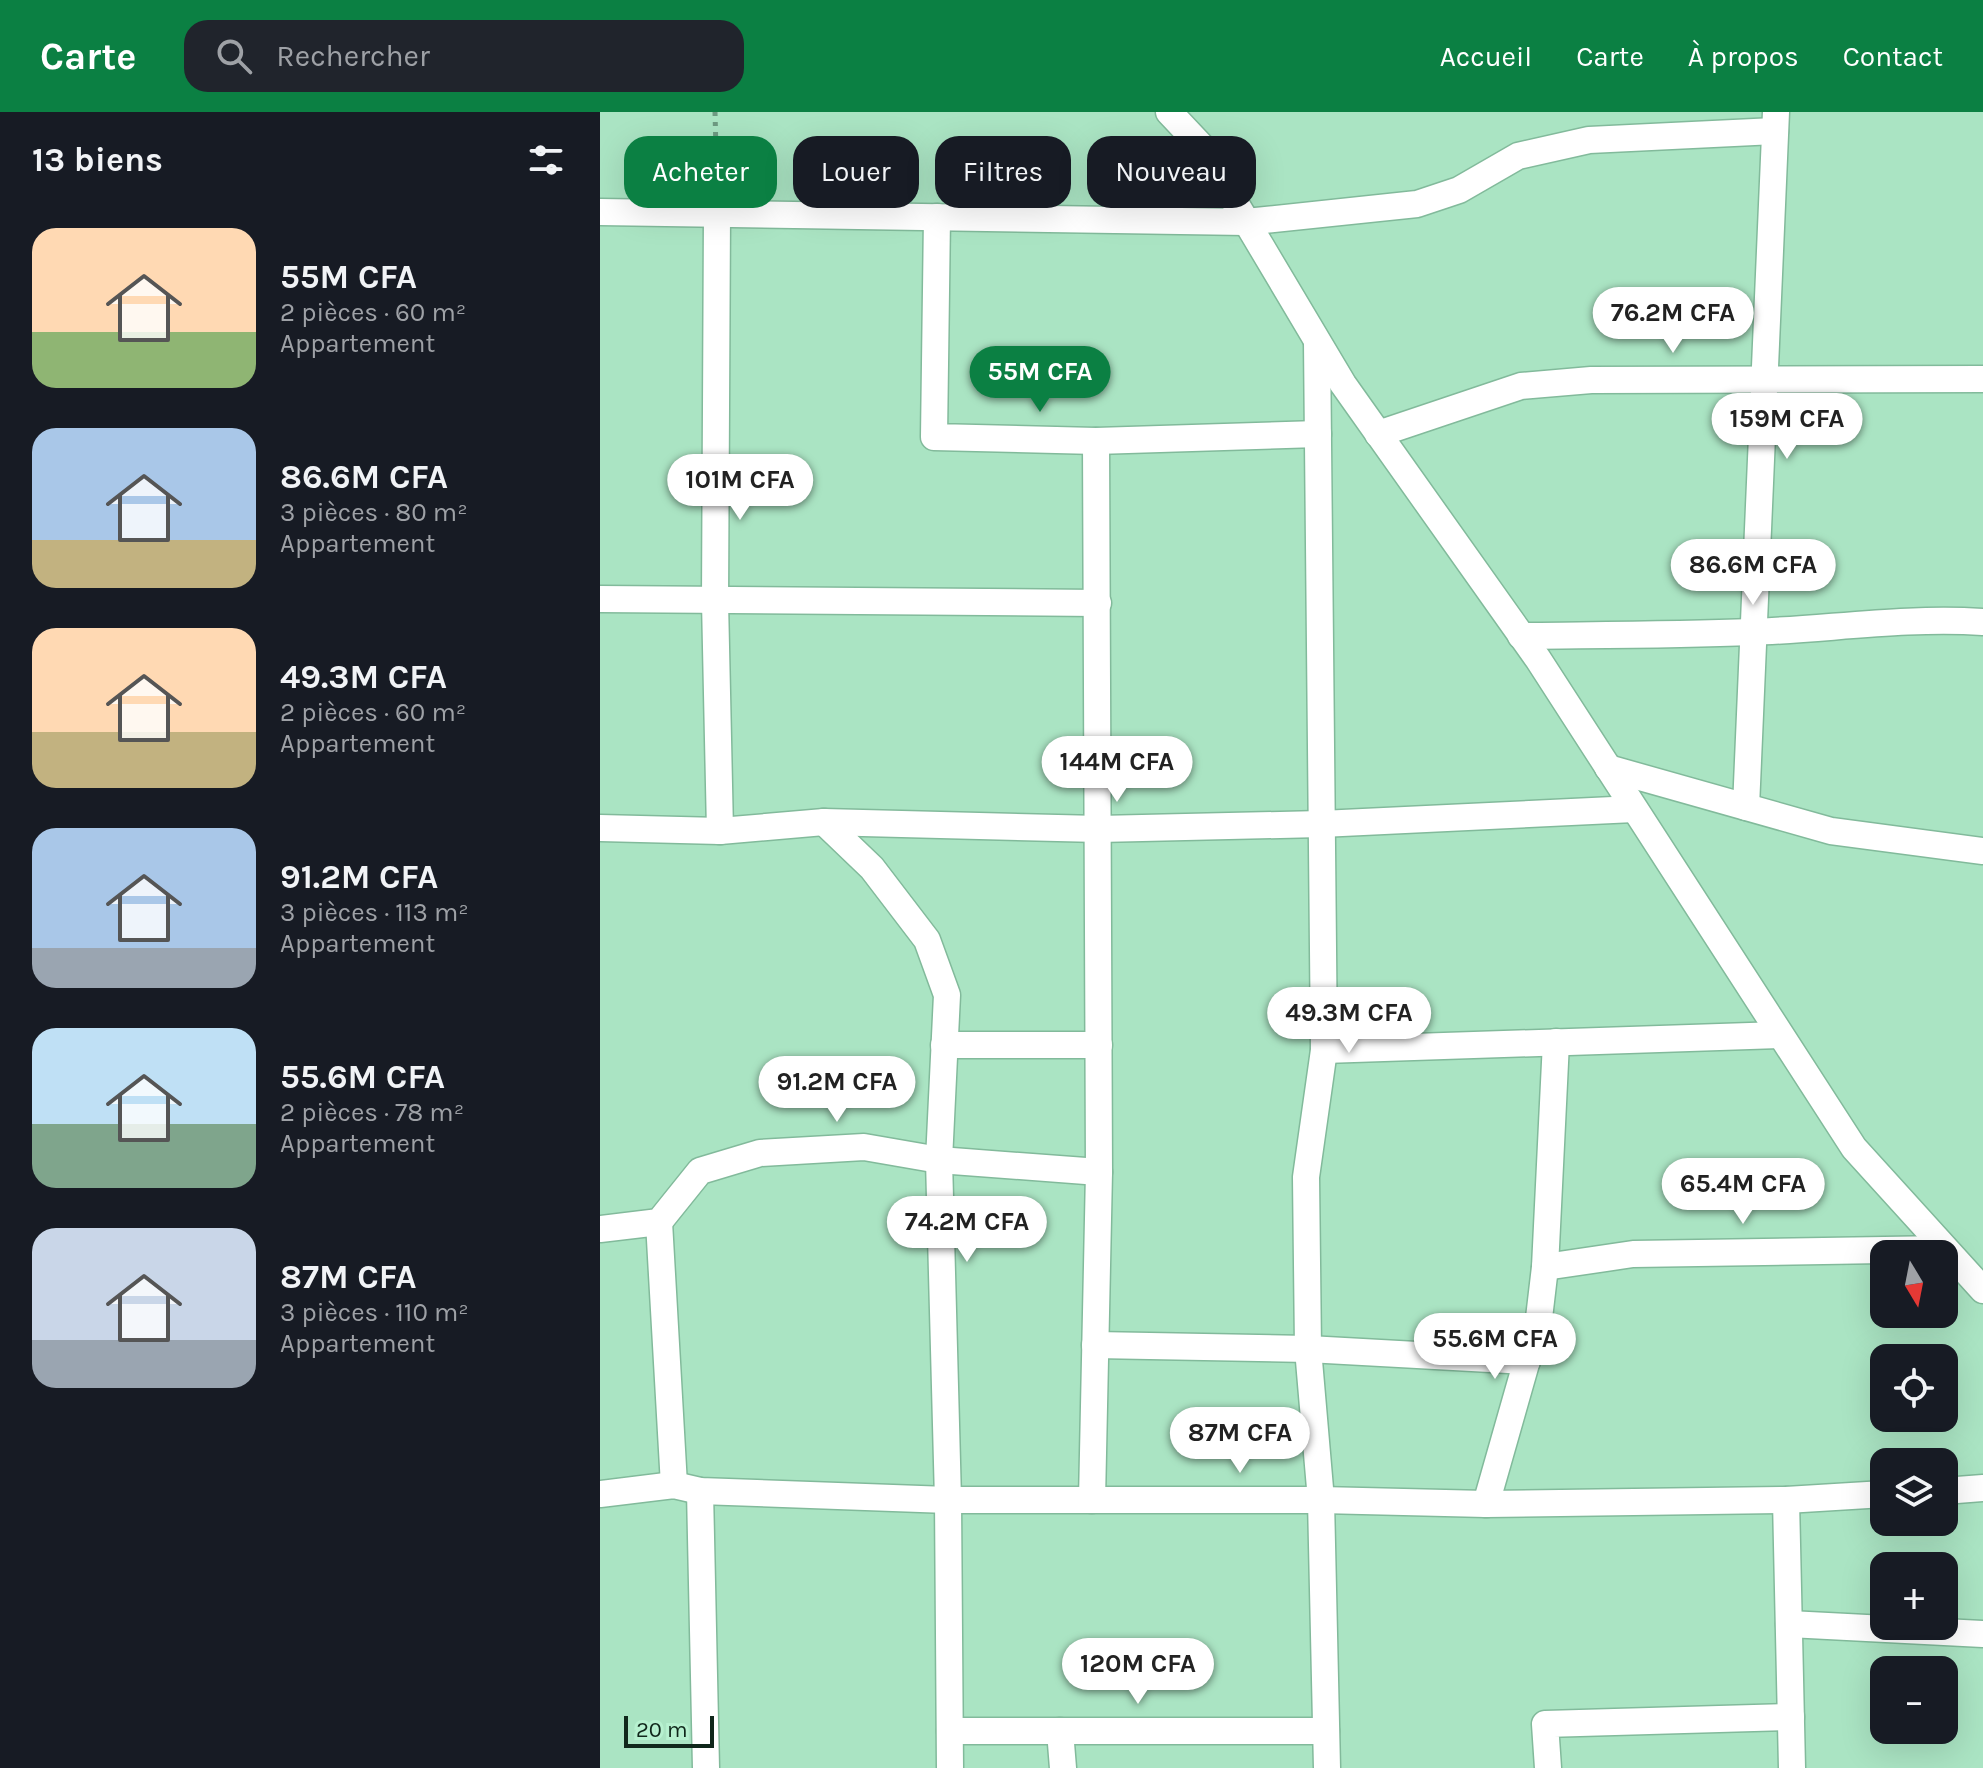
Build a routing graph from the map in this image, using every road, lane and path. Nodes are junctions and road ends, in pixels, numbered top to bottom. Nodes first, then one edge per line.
1 (715, 112) edge
2 (1169, 112) edge
3 (1776, 122) edge
4 (600, 212) edge
5 (717, 214) junction
6 (937, 217) junction
7 (1246, 222) junction
8 (1317, 341) junction
9 (1983, 379) edge
10 (1765, 380) junction
11 (1318, 434) junction
12 (1378, 434) junction
13 (1096, 441) junction
14 (600, 599) edge
15 (715, 601) junction
16 (1098, 603) junction
17 (1983, 622) edge
18 (1754, 632) junction
19 (1521, 636) junction
20 (1608, 768) junction
21 (1746, 807) junction
22 (1634, 809) junction
23 (824, 822) junction
24 (1321, 824) junction
25 (600, 828) edge
26 (1099, 829) junction
27 (720, 831) junction
28 (1983, 851) edge
29 (1780, 1035) junction
30 (1556, 1042) junction
31 (944, 1045) junction
32 (1099, 1045) junction
33 (1324, 1050) junction
34 (939, 1160) junction
35 (1099, 1172) junction
36 (659, 1222) junction
37 (600, 1229) edge
38 (1937, 1240) edge
39 (1870, 1250) edge
40 (1958, 1263) edge
41 (1545, 1267) junction
42 (1983, 1290) edge
43 (1095, 1345) junction
44 (1308, 1349) junction
45 (1527, 1361) junction
46 (674, 1485) junction
47 (1983, 1488) edge
48 (1958, 1490) edge
49 (700, 1491) junction
50 (600, 1494) edge
51 (1870, 1495) edge
52 (948, 1500) junction
53 (1092, 1500) junction
54 (1321, 1500) junction
55 (1786, 1500) junction
56 (1486, 1504) junction
57 (1789, 1624) junction
58 (1983, 1634) edge
59 (1791, 1717) junction
60 (950, 1731) junction
61 (1060, 1731) junction
62 (1326, 1731) junction
63 (706, 1768) edge
64 (950, 1768) edge
65 (1063, 1768) edge
66 (1327, 1768) edge
67 (1548, 1768) edge
68 (1792, 1768) edge

1 - 5 path
2 - 7 street
3 - 7 street
3 - 10 street
4 - 5 street
5 - 6 street
5 - 15 street
6 - 7 street
6 - 13 street
7 - 8 street
8 - 11 street
8 - 12 street
9 - 10 street
10 - 12 street
10 - 18 street
11 - 13 street
11 - 24 street
12 - 19 street
13 - 16 street
14 - 15 street
15 - 16 street
15 - 27 street
16 - 26 street
17 - 18 street
18 - 19 street
18 - 21 street
19 - 20 street
20 - 21 street
20 - 22 street
21 - 28 street
22 - 24 street
22 - 29 street
23 - 26 street
23 - 27 street
23 - 31 street
24 - 26 street
24 - 33 street
25 - 27 street
26 - 32 street
29 - 30 street
29 - 38 street
30 - 33 street
30 - 41 street
31 - 32 street
31 - 34 street
32 - 35 street
33 - 44 street
34 - 35 street
34 - 36 street
34 - 52 street
35 - 43 street
36 - 37 street
36 - 46 street
39 - 41 street
40 - 42 street
41 - 45 street
43 - 44 street
43 - 53 street
44 - 45 street
44 - 54 street
45 - 56 street
46 - 49 street
46 - 50 street
47 - 48 street
49 - 52 street
49 - 63 street
51 - 55 street
52 - 53 street
52 - 60 street
53 - 54 street
54 - 56 street
54 - 62 street
55 - 56 street
55 - 57 street
57 - 58 street
57 - 59 street
59 - 67 street
59 - 68 street
60 - 61 street
60 - 64 street
61 - 62 street
61 - 65 street
62 - 66 street

